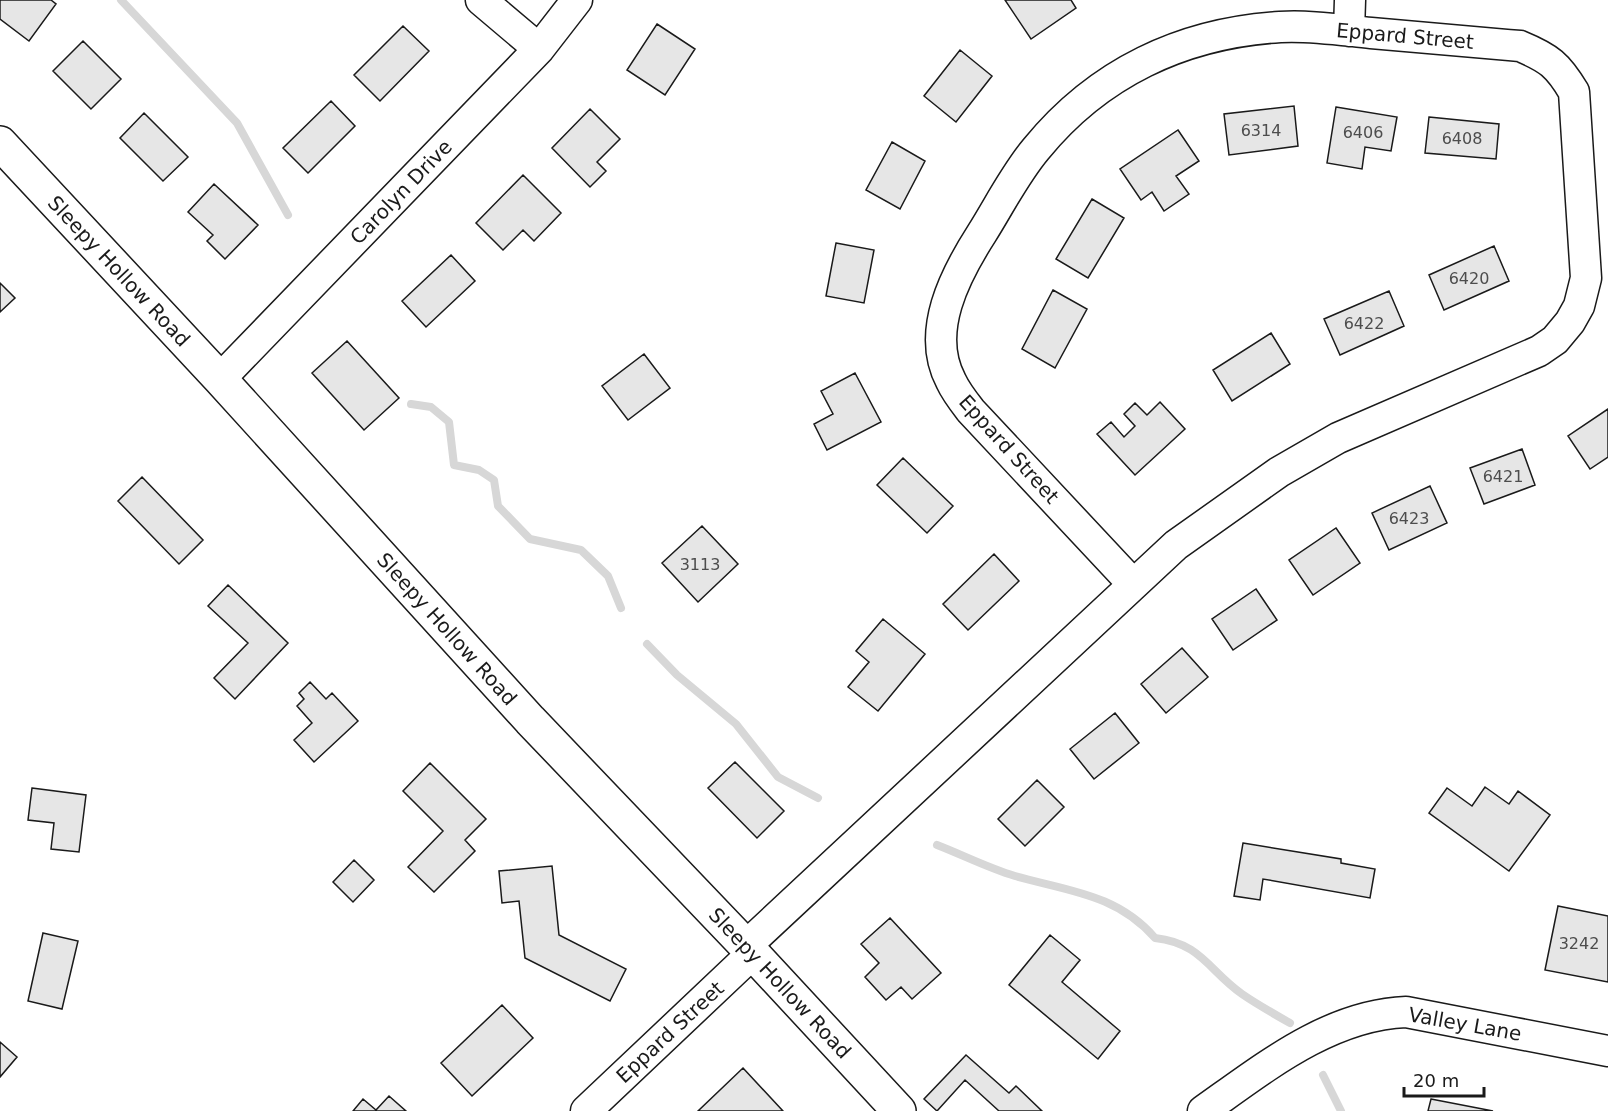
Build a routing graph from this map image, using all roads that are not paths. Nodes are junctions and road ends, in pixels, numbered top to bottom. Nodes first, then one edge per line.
1 (481, 0) edge
2 (577, 0) edge
3 (1350, 0) edge
4 (1349, 31) junction
5 (539, 49) junction
6 (0, 143) edge
7 (220, 379) junction
8 (1132, 583) junction
9 (749, 949) junction
10 (1608, 1051) edge
11 (586, 1111) edge
12 (899, 1111) edge
13 (1203, 1111) edge

1 - 5 street
2 - 5 street, Carolyn Drive
3 - 4 street
4 - 8 street, Eppard Street
4 - 8 street, Eppard Street
5 - 7 street, Carolyn Drive
6 - 7 main road, Sleepy Hollow Road
7 - 9 main road, Sleepy Hollow Road
8 - 9 street, Eppard Street
9 - 11 street, Eppard Street
9 - 12 main road, Sleepy Hollow Road
10 - 13 street, Valley Lane

